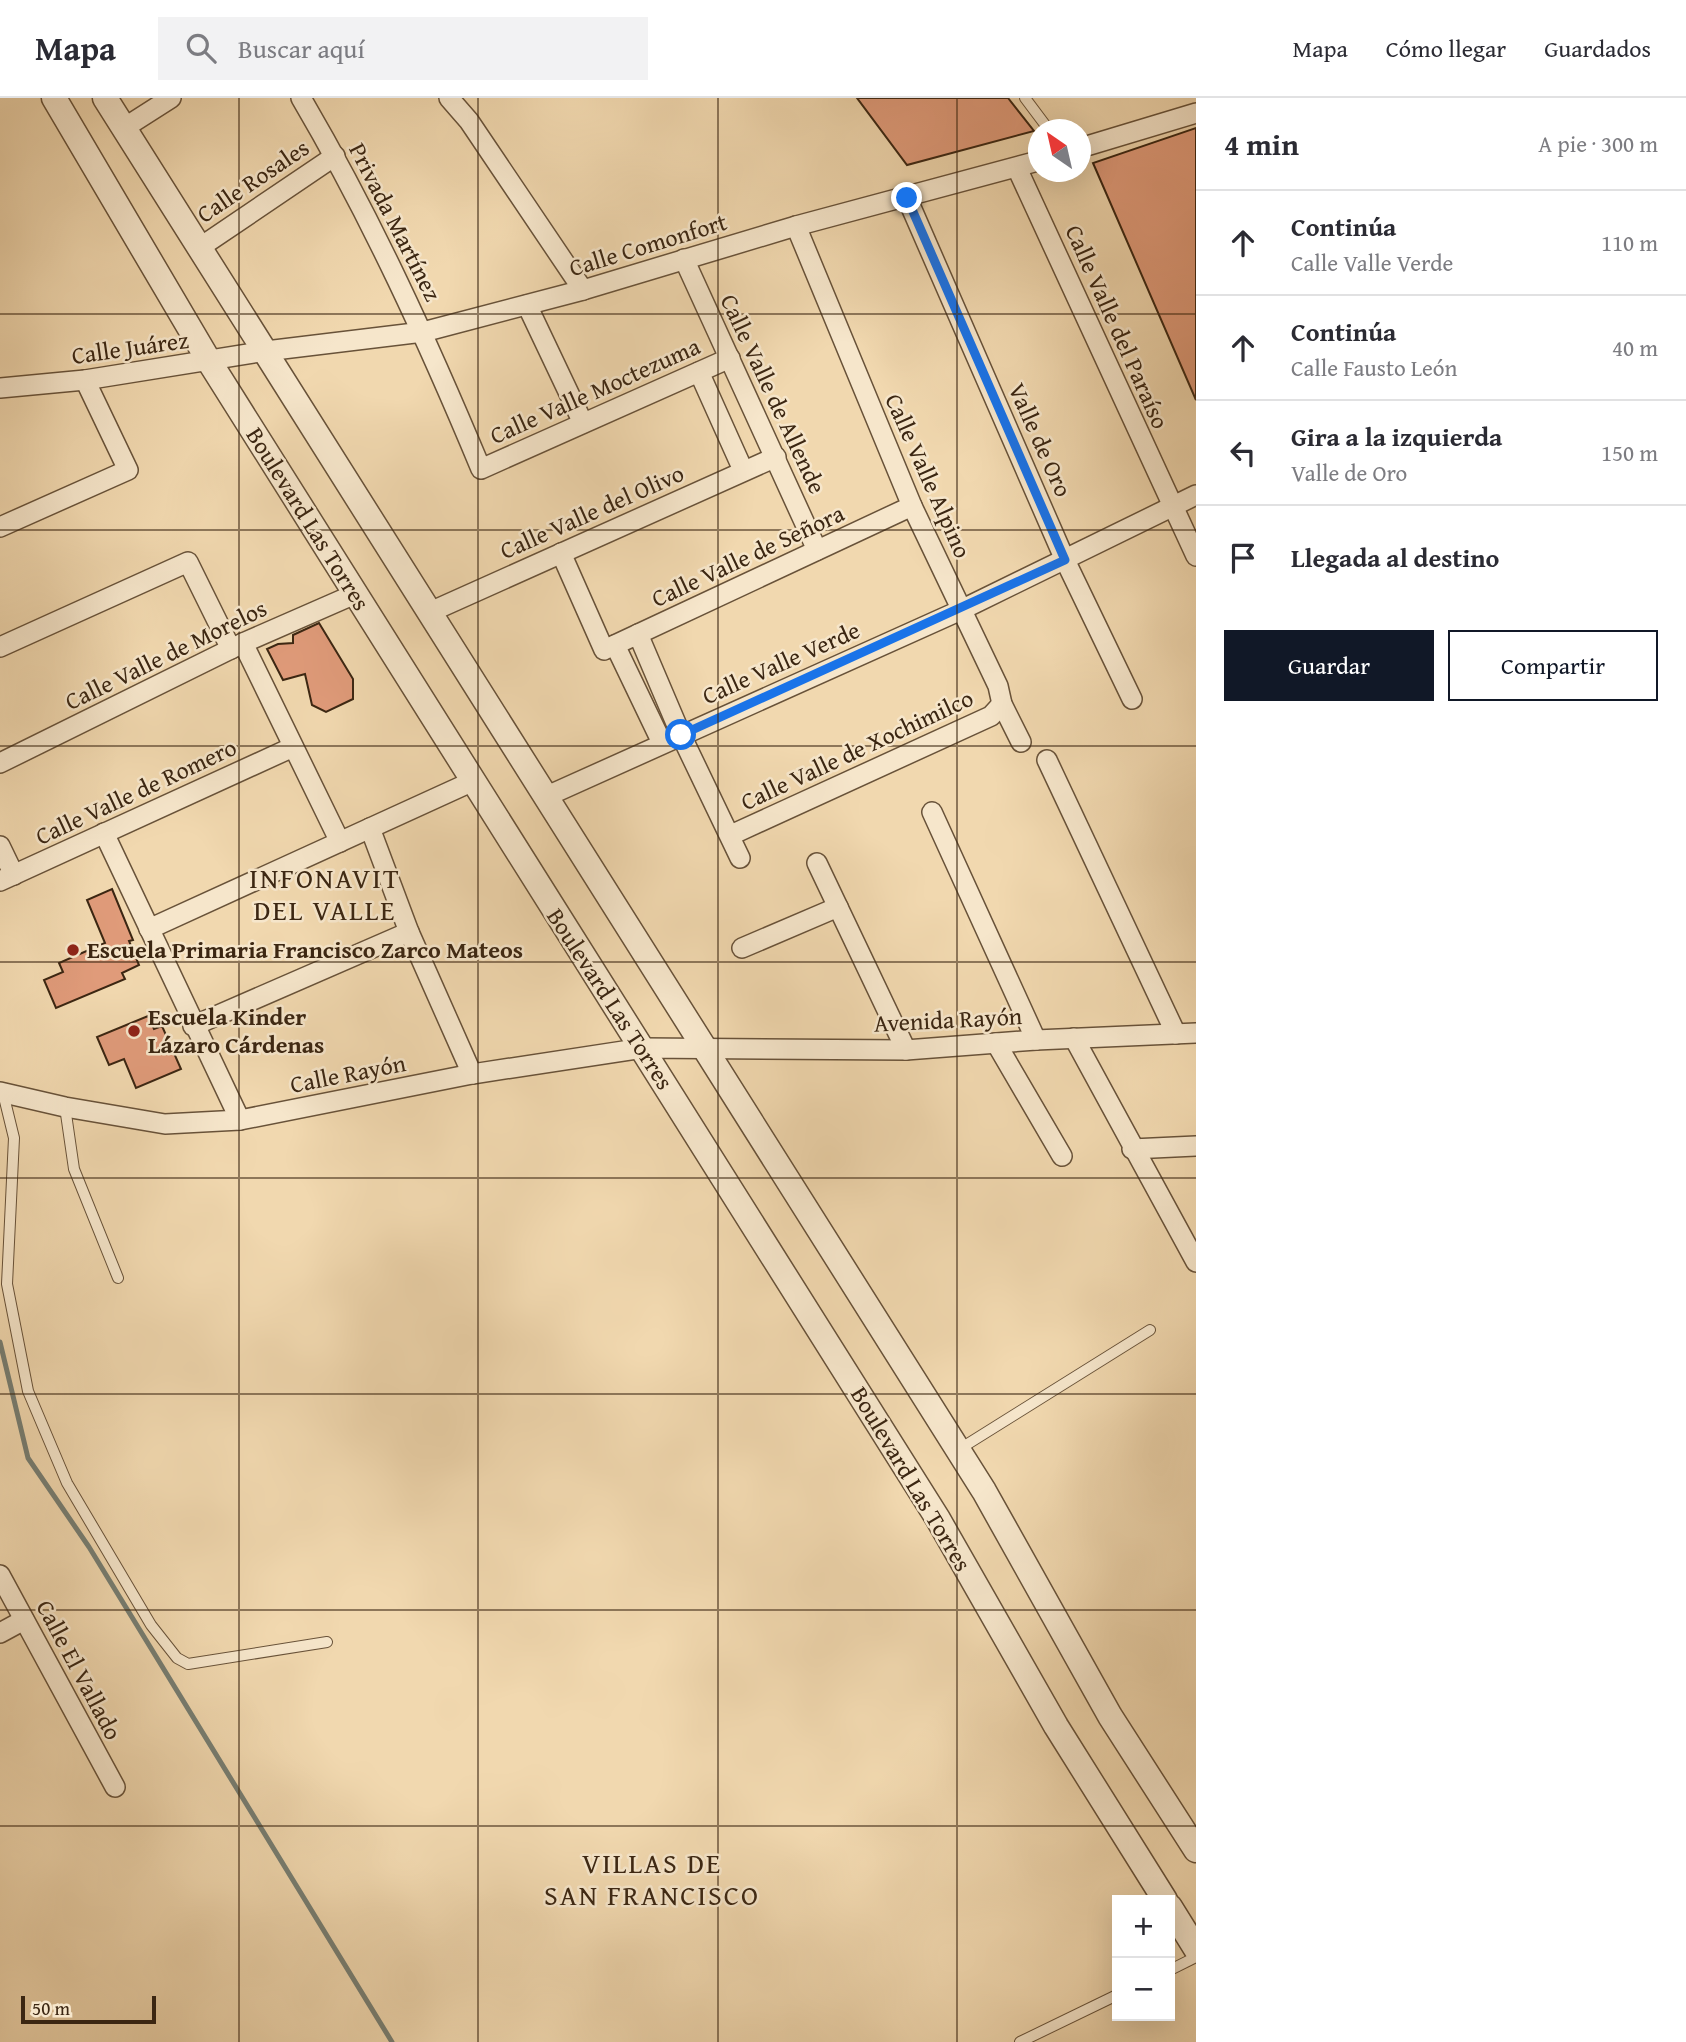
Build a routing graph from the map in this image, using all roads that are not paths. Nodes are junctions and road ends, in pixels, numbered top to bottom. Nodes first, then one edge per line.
1 (54, 98) edge
2 (105, 98) edge
3 (171, 98) edge
4 (301, 98) edge
5 (449, 98) edge
6 (1025, 98) edge
7 (1196, 113) edge
8 (1041, 119) edge
9 (124, 128) junction
10 (1091, 145) edge
11 (335, 156) junction
12 (1028, 164) edge
13 (1017, 168) junction
14 (907, 198) junction
15 (796, 226) junction
16 (199, 247) junction
17 (684, 259) junction
18 (583, 290) junction
19 (527, 305) junction
20 (423, 332) junction
21 (266, 351) junction
22 (730, 358) junction
23 (209, 361) junction
24 (699, 372) junction
25 (85, 380) junction
26 (0, 388) edge
27 (583, 423) junction
28 (776, 457) junction
29 (481, 470) joint
30 (743, 471) junction
31 (1196, 495) edge
32 (912, 506) junction
33 (1172, 507) junction
34 (0, 527) edge
35 (817, 550) junction
36 (561, 553) junction
37 (1196, 556) edge
38 (1065, 560) junction
39 (355, 594) junction
40 (961, 610) junction
41 (428, 612) junction
42 (638, 635) junction
43 (237, 646) junction
44 (0, 647) edge
45 (610, 648) junction
46 (1132, 699) dead end
47 (1002, 704) junction
48 (681, 735) junction
49 (1021, 742) dead end
50 (662, 743) junction
51 (293, 747) junction
52 (1047, 760) dead end
53 (0, 763) edge
54 (471, 782) junction
55 (545, 797) junction
56 (932, 811) dead end
57 (370, 828) junction
58 (104, 833) junction
59 (730, 835) junction
60 (340, 842) junction
61 (0, 846) edge
62 (740, 858) dead end
63 (817, 863) dead end
64 (7, 878) edge
65 (838, 907) junction
66 (149, 929) junction
67 (408, 932) junction
68 (742, 948) dead end
69 (193, 1026) junction
70 (1186, 1034) edge
71 (1074, 1038) junction
72 (1036, 1040) junction
73 (996, 1043) junction
74 (643, 1048) junction
75 (703, 1048) junction
76 (906, 1050) junction
77 (472, 1074) junction
78 (1, 1090) edge
79 (65, 1107) junction
80 (240, 1120) junction
81 (1196, 1146) edge
82 (1132, 1149) junction
83 (1062, 1156) dead end
84 (1190, 1242) edge
85 (1196, 1262) edge
86 (118, 1278) dead end
87 (1150, 1330) dead end
88 (957, 1450) junction
89 (0, 1575) edge
90 (24, 1620) junction
91 (0, 1633) edge
92 (327, 1642) dead end
93 (115, 1787) dead end
94 (1196, 1850) edge
95 (1162, 1895) edge
96 (1175, 1915) edge
97 (1196, 1949) edge
98 (1196, 1957) edge
99 (1175, 1968) edge
100 (1112, 1997) edge
101 (1020, 2042) edge

1 - 23 street, Boulevard Las Torres
2 - 9 street
3 - 9 street
4 - 11 street, Privada Martínez
5 - 18 street
6 - 8 lane
7 - 10 street
9 - 16 street
11 - 16 street, Calle Rosales
11 - 20 street, Privada Martínez
12 - 13 street, Calle Comonfort
13 - 14 street, Calle Comonfort
13 - 33 street, Calle Valle del Paraíso
14 - 15 street, Calle Comonfort
14 - 38 street, Valle de Oro
15 - 17 street, Calle Comonfort
15 - 32 street, Calle Valle Alpino
16 - 21 street
17 - 18 street, Calle Comonfort
17 - 22 street, Calle Valle de Allende
18 - 19 street, Calle Comonfort
19 - 20 street, Calle Comonfort
19 - 27 street
20 - 21 street, Calle Comonfort
20 - 29 street, Privada Martínez
21 - 23 street, Calle Juárez
21 - 41 street
22 - 24 street, Calle Valle Moctezuma
22 - 28 street, Calle Valle de Allende
23 - 25 street, Calle Juárez
23 - 39 street, Boulevard Las Torres
24 - 27 street, Calle Valle Moctezuma
24 - 30 street
25 - 26 street, Calle Juárez
25 - 34 street
27 - 29 street, Calle Valle Moctezuma
28 - 30 street, Calle Valle del Olivo
28 - 35 street, Calle Valle de Allende
30 - 36 street, Calle Valle del Olivo
31 - 33 street, Calle Valle Verde
32 - 35 street, Calle Valle de Señora
32 - 40 street, Calle Valle Alpino
33 - 37 street, Calle Valle del Paraíso
33 - 38 street, Calle Valle Verde
35 - 42 street, Calle Valle de Señora
36 - 41 street, Calle Valle del Olivo
36 - 45 street
38 - 40 street, Calle Valle Verde
38 - 46 street, Valle de Oro
39 - 43 street, Calle Valle de Morelos
39 - 54 street, Boulevard Las Torres
40 - 47 street, Calle Valle Alpino
40 - 48 street, Calle Valle Verde
41 - 55 street
42 - 45 street, Calle Valle de Señora
42 - 48 street
43 - 44 street
43 - 51 street
43 - 53 street, Calle Valle de Morelos
45 - 50 street
47 - 49 street, Calle Valle Alpino
47 - 59 street, Calle Valle de Xochimilco
48 - 50 street, Calle Valle Verde
48 - 59 street
50 - 55 street, Calle Valle Verde
51 - 58 street, Calle Valle de Romero
51 - 60 street
52 - 70 street
54 - 57 street
54 - 74 street, Boulevard Las Torres
55 - 75 street
56 - 72 street
57 - 60 street
57 - 67 street
58 - 64 street, Calle Valle de Romero
58 - 66 street
59 - 62 street
60 - 66 street
61 - 64 street
63 - 65 street
65 - 68 street
65 - 76 street
66 - 69 street
67 - 69 street
67 - 77 street
69 - 80 street
70 - 71 street, Avenida Rayón
71 - 72 street, Avenida Rayón
71 - 82 street
72 - 73 street, Avenida Rayón
73 - 76 street, Avenida Rayón
73 - 83 street
74 - 75 street, Calle Rayón
74 - 77 street, Calle Rayón
74 - 95 street, Boulevard Las Torres
75 - 76 street, Avenida Rayón
75 - 88 street
77 - 80 street, Calle Rayón
78 - 79 street, Calle Rayón
78 - 92 lane
79 - 80 street, Calle Rayón
79 - 86 lane
81 - 82 street
82 - 84 street
84 - 85 street
87 - 88 lane
88 - 94 street
89 - 90 street, Calle El Vallado
90 - 91 street
90 - 93 street, Calle El Vallado
96 - 97 street
98 - 99 lane
100 - 101 lane

